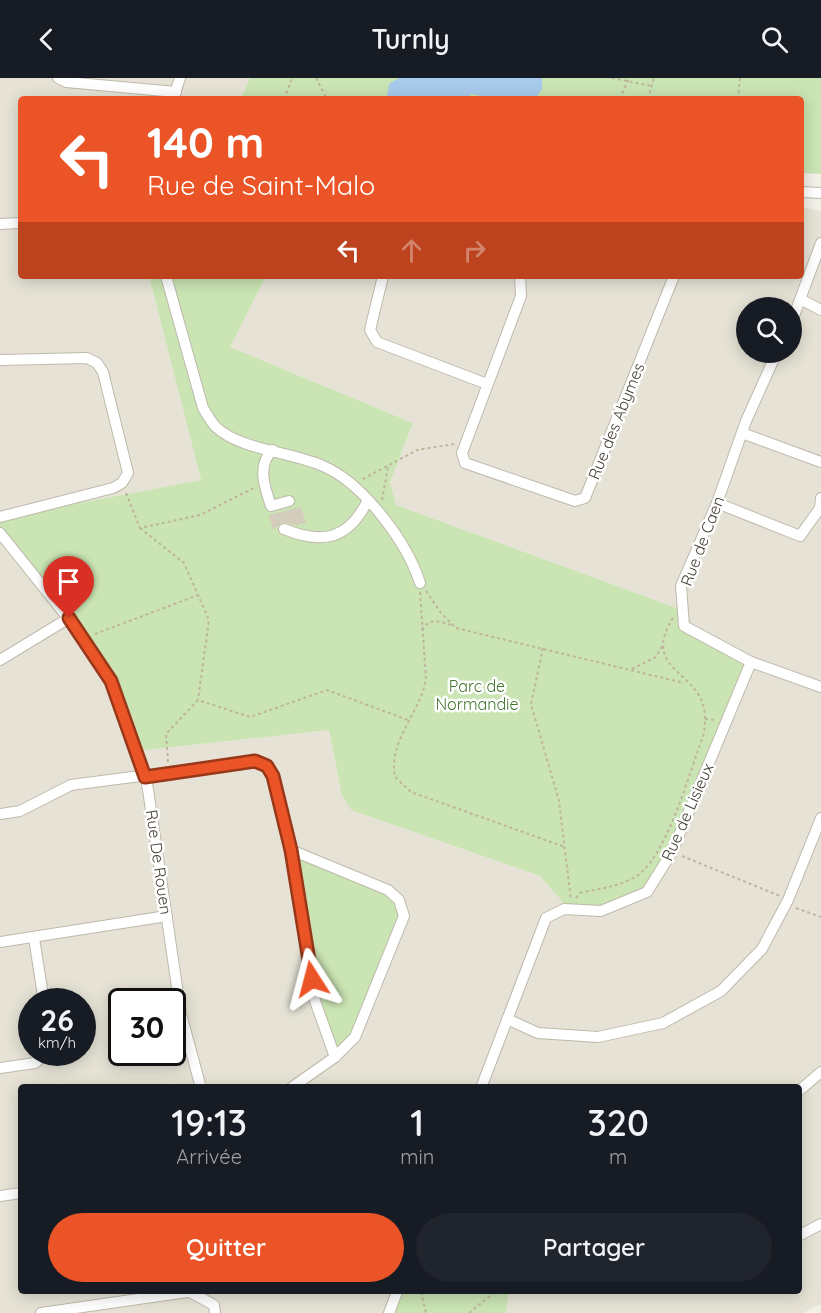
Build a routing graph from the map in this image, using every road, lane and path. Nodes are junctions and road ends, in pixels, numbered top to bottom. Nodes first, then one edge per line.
1 (58, 78) edge
2 (180, 78) edge
3 (292, 78) edge
4 (316, 78) edge
5 (612, 78) edge
6 (654, 78) edge
7 (740, 78) edge
8 (628, 80) edge
9 (652, 86) junction
10 (174, 95) edge
11 (285, 96) edge
12 (325, 96) edge
13 (621, 96) edge
14 (649, 96) edge
15 (738, 96) edge
16 (804, 192) edge
17 (821, 193) edge
18 (18, 223) edge
19 (0, 224) edge
20 (821, 243) edge
21 (167, 279) edge
22 (382, 279) edge
23 (520, 279) edge
24 (673, 279) edge
25 (802, 300) joint
26 (821, 310) edge
27 (0, 360) edge
28 (772, 363) edge
29 (487, 384) junction
30 (742, 433) junction
31 (466, 442) junction
32 (273, 450) junction
33 (821, 462) edge
34 (388, 465) junction
35 (122, 483) junction
36 (265, 483) junction
37 (351, 485) junction
38 (821, 498) edge
39 (290, 501) dead end
40 (368, 502) junction
41 (717, 503) junction
42 (379, 514) junction
43 (0, 517) edge
44 (140, 528) junction
45 (284, 529) dead end
46 (0, 533) edge
47 (420, 583) junction
48 (198, 595) junction
49 (682, 610) junction
50 (69, 618) junction
51 (453, 625) junction
52 (422, 632) junction
53 (84, 638) junction
54 (663, 644) junction
55 (543, 648) junction
56 (0, 660) edge
57 (750, 662) junction
58 (630, 670) junction
59 (687, 683) junction
60 (821, 687) edge
61 (198, 700) junction
62 (409, 720) junction
63 (169, 774) junction
64 (145, 777) junction
65 (0, 814) edge
66 (821, 818) edge
67 (565, 847) junction
68 (291, 850) junction
69 (672, 852) junction
70 (787, 902) junction
71 (572, 909) junction
72 (167, 916) junction
73 (821, 917) edge
74 (34, 938) junction
75 (0, 942) edge
76 (42, 988) edge
77 (507, 1019) junction
78 (335, 1057) junction
79 (18, 1065) edge
80 (0, 1068) edge
81 (821, 1072) edge
82 (200, 1084) edge
83 (297, 1084) edge
84 (483, 1084) edge
85 (802, 1088) edge
86 (18, 1193) edge
87 (0, 1196) edge
88 (821, 1224) edge
89 (802, 1234) edge
90 (175, 1294) edge
91 (193, 1294) edge
92 (396, 1294) edge
93 (421, 1294) edge
94 (493, 1294) edge
95 (41, 1313) edge
96 (215, 1313) edge
97 (389, 1313) edge
98 (426, 1313) edge
99 (469, 1313) edge

1 - 10 street
2 - 10 street
3 - 11 path
4 - 12 path
5 - 8 path
6 - 9 path
7 - 15 path
8 - 9 path
8 - 13 path
9 - 14 path
16 - 17 street
18 - 19 street
20 - 25 street
21 - 32 street
22 - 29 street
23 - 29 street
24 - 31 street, Rue des Abymes
25 - 26 street
27 - 35 street
28 - 30 street, Rue de Caen
29 - 31 street
30 - 33 street
30 - 41 street, Rue de Caen
31 - 34 path
32 - 36 street
32 - 37 street
34 - 37 path
34 - 42 path
35 - 43 street
35 - 44 path
36 - 39 street
36 - 44 path
37 - 40 street
38 - 41 street
40 - 42 street
40 - 45 street
41 - 49 street, Rue de Caen
42 - 47 street
44 - 48 path
46 - 50 street, Rue De Rouen
47 - 51 path
47 - 52 path
48 - 53 path
48 - 61 path
49 - 54 path
49 - 57 street, Rue de Caen
50 - 53 street, Rue De Rouen
50 - 56 street
51 - 52 path
51 - 55 path
52 - 62 path
53 - 64 street, Rue De Rouen
54 - 58 path
54 - 59 path
55 - 58 path
55 - 67 path
57 - 60 street, Rue de Caen
57 - 69 street, Rue de Lisieux
58 - 59 path
59 - 71 path
61 - 62 path
61 - 63 path
62 - 67 path
63 - 64 street
63 - 68 street
64 - 65 street
64 - 72 street, Rue De Rouen
66 - 70 street
67 - 71 path
68 - 78 street
68 - 78 street
69 - 70 path
69 - 71 street, Rue de Lisieux
70 - 73 path
70 - 77 street
71 - 77 street, Rue de Lisieux
72 - 74 street
72 - 82 street, Rue De Rouen
74 - 75 street
74 - 76 street
77 - 84 street, Rue de Lisieux
78 - 83 street
79 - 80 street
81 - 85 street
86 - 87 street
88 - 89 street
90 - 95 street
91 - 96 street
92 - 97 street
93 - 98 path
94 - 99 path

